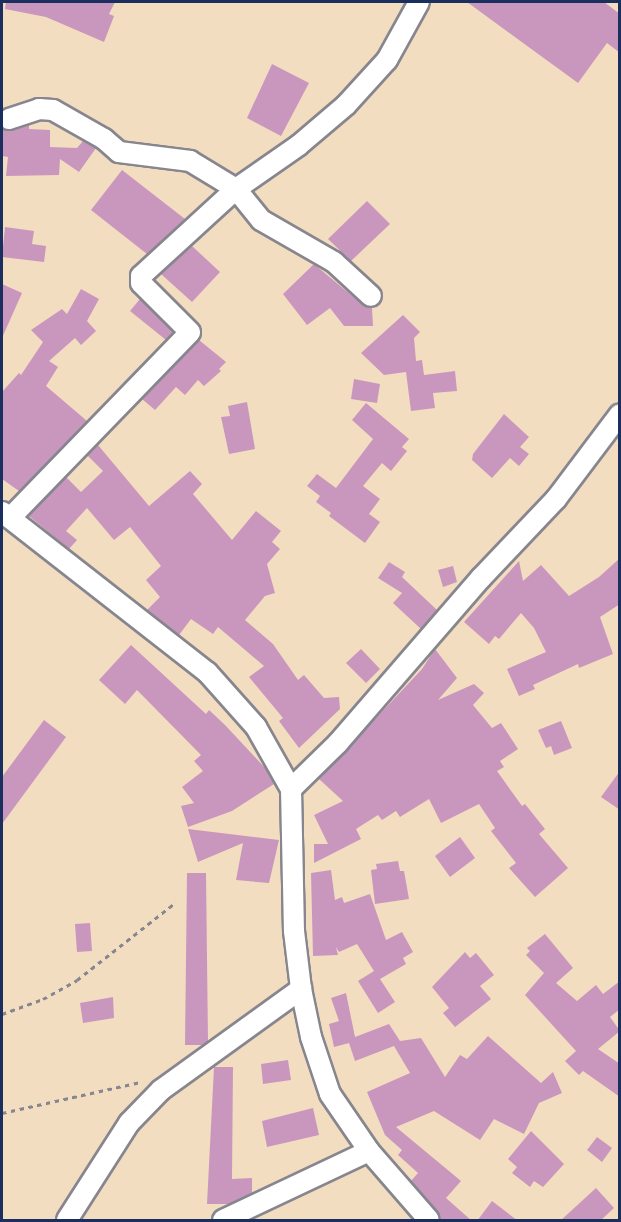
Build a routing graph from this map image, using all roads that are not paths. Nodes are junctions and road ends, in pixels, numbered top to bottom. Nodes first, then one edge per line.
1 (419, 2) edge
2 (9, 119) dead end
3 (236, 189) junction
4 (371, 296) dead end
5 (620, 414) edge
6 (6, 514) edge
7 (291, 789) junction
8 (301, 989) junction
9 (369, 1151) junction
10 (67, 1221) edge
11 (224, 1221) edge
12 (429, 1221) edge

1 - 3 street
2 - 3 street
3 - 4 street
3 - 6 street
5 - 7 street
6 - 7 street
7 - 8 street
8 - 9 street
8 - 10 street
9 - 11 street
9 - 12 street

